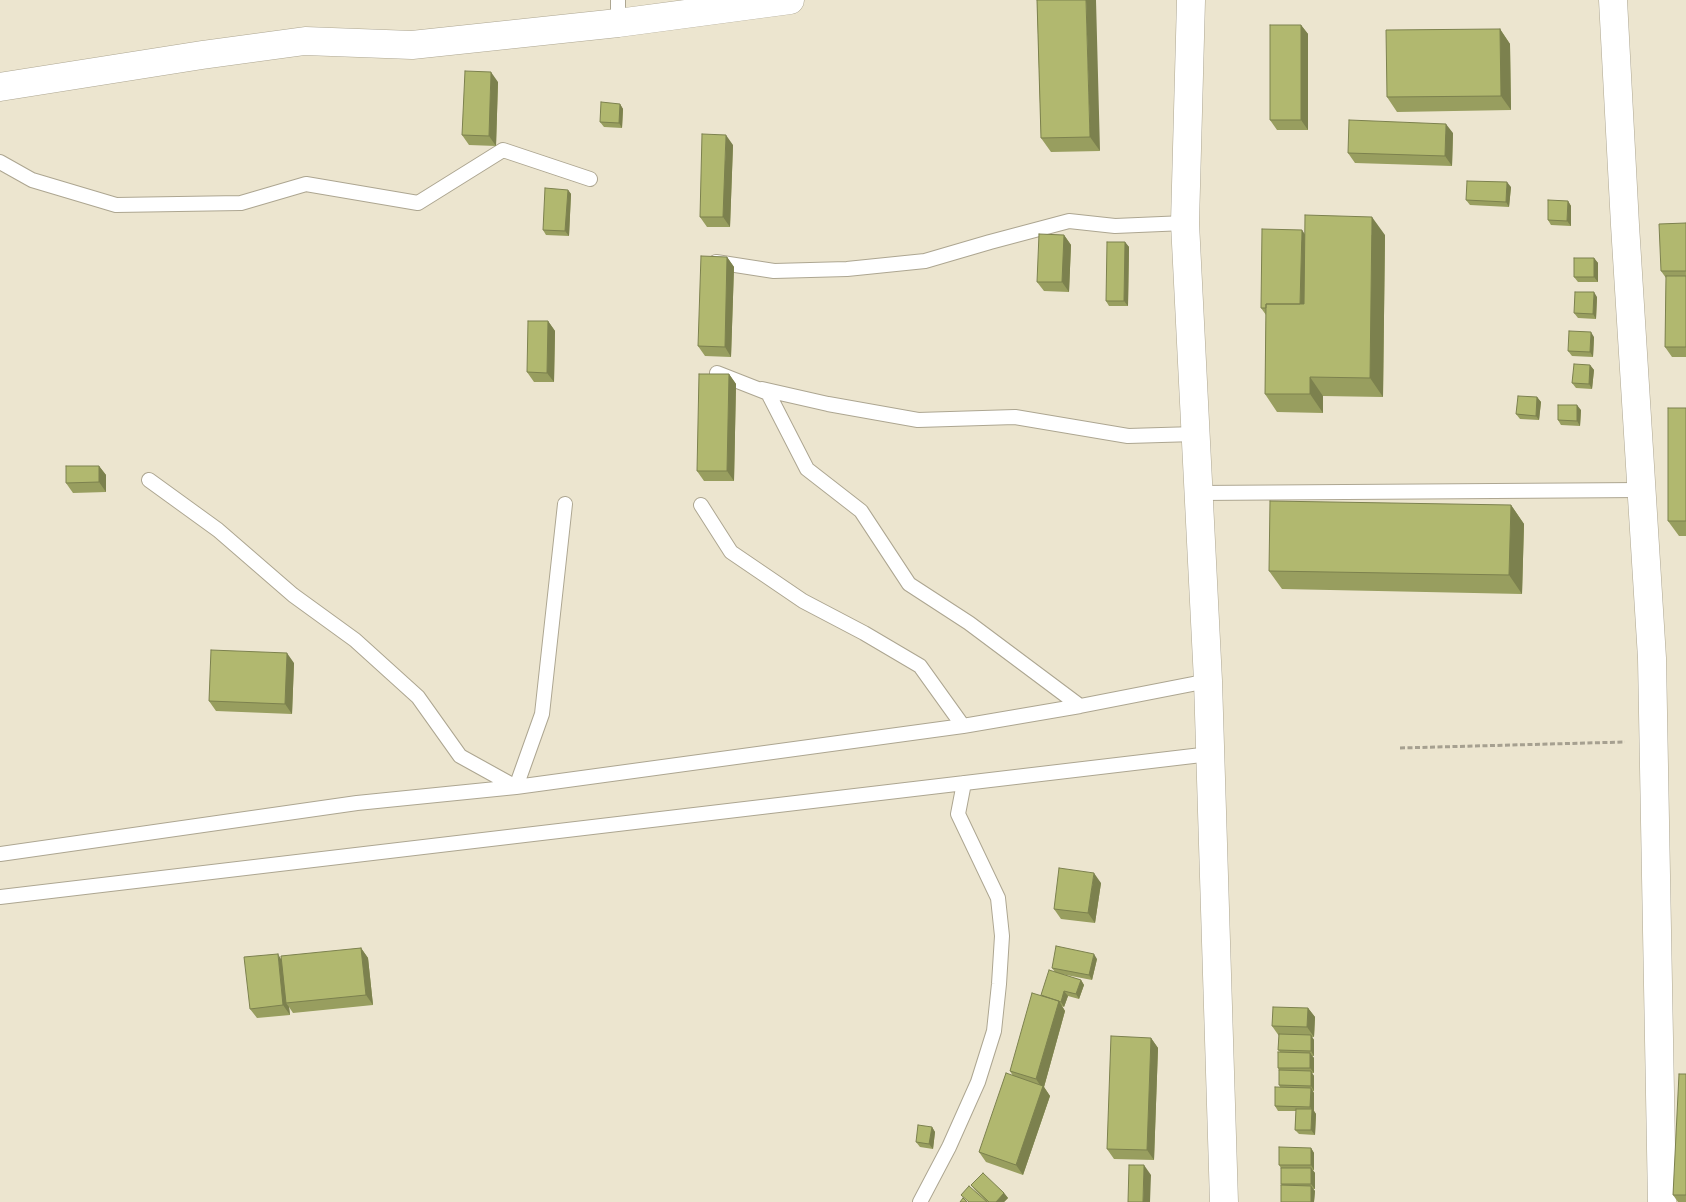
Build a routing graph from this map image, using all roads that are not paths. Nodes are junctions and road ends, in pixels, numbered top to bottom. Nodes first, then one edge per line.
1 (790, 0) edge
2 (1191, 0) edge
3 (1613, 0) edge
4 (618, 11) edge
5 (0, 87) edge
6 (0, 162) edge
7 (590, 179) dead end
8 (1185, 223) junction
9 (706, 261) edge
10 (717, 373) edge
11 (751, 386) junction
12 (1195, 434) junction
13 (149, 480) dead end
14 (1641, 490) junction
15 (1198, 493) junction
16 (564, 504) dead end
17 (701, 505) dead end
18 (1208, 681) junction
19 (1080, 706) junction
20 (963, 726) junction
21 (1210, 754) junction
22 (964, 783) junction
23 (516, 787) junction
24 (0, 854) edge
25 (0, 898) edge
26 (920, 1202) edge
27 (1224, 1202) edge
28 (1662, 1202) edge

1 - 4 street
2 - 8 street
3 - 14 street
4 - 5 street
6 - 7 lane
8 - 9 lane
8 - 12 street
10 - 11 lane
11 - 12 lane
11 - 19 lane
12 - 15 street
13 - 23 lane
14 - 15 lane
14 - 28 street
15 - 18 street
16 - 23 lane
17 - 20 lane
18 - 19 lane
18 - 21 street
19 - 20 lane
20 - 23 lane
21 - 22 lane
21 - 27 street
22 - 25 lane
22 - 26 lane
23 - 24 lane

